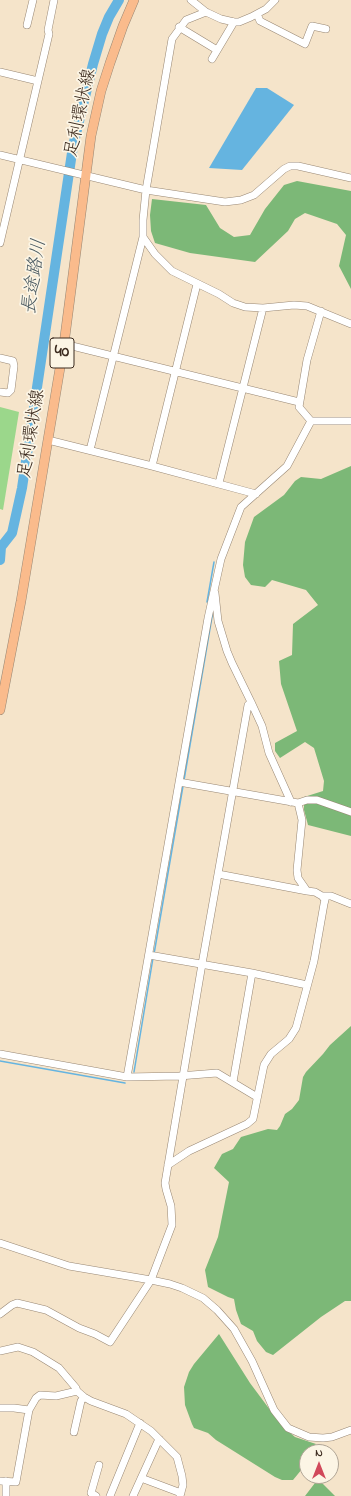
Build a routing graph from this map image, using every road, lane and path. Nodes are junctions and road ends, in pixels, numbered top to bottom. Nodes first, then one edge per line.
1 (32, 0) edge
2 (52, 0) edge
3 (134, 0) edge
4 (191, 0) edge
5 (275, 0) edge
6 (206, 12) junction
7 (257, 14) junction
8 (234, 22) junction
9 (27, 25) dead end
10 (180, 27) junction
11 (326, 29) dead end
12 (218, 50) junction
13 (212, 60) dead end
14 (0, 72) edge
15 (38, 81) junction
16 (0, 155) edge
17 (19, 160) junction
18 (81, 175) junction
19 (351, 178) edge
20 (146, 190) junction
21 (143, 237) junction
22 (0, 241) edge
23 (197, 284) junction
24 (263, 308) junction
25 (321, 311) junction
26 (351, 324) edge
27 (64, 344) junction
28 (114, 356) junction
29 (0, 358) edge
30 (175, 372) junction
31 (242, 388) junction
32 (0, 392) edge
33 (299, 402) junction
34 (311, 421) junction
35 (351, 421) edge
36 (48, 440) junction
37 (90, 450) junction
38 (152, 466) junction
39 (219, 483) junction
40 (256, 494) junction
41 (214, 585) junction
42 (251, 702) junction
43 (0, 710) edge
44 (179, 782) junction
45 (233, 791) junction
46 (295, 802) junction
47 (351, 812) edge
48 (218, 874) junction
49 (307, 891) junction
50 (322, 896) junction
51 (351, 904) edge
52 (149, 955) junction
53 (202, 964) junction
54 (252, 973) junction
55 (307, 985) junction
56 (0, 1054) edge
57 (184, 1075) junction
58 (127, 1077) junction
59 (233, 1082) junction
60 (256, 1097) junction
61 (168, 1165) junction
62 (0, 1242) edge
63 (152, 1280) junction
64 (0, 1314) edge
65 (0, 1351) edge
66 (77, 1391) junction
67 (84, 1397) junction
68 (0, 1408) edge
69 (29, 1410) junction
70 (140, 1423) junction
71 (351, 1430) edge
72 (74, 1432) dead end
73 (159, 1439) junction
74 (99, 1465) dead end
75 (141, 1478) junction
76 (3, 1481) edge
77 (181, 1495) edge
78 (6, 1496) edge
79 (96, 1496) edge
80 (110, 1496) edge
81 (133, 1496) edge

1 - 9 street
2 - 15 street
3 - 18 main road, 足利環状線 / 40
4 - 6 street
5 - 7 street
6 - 8 street
6 - 10 street
7 - 8 street
7 - 11 street
8 - 12 street
10 - 12 street
10 - 20 street
12 - 13 street
14 - 15 street
15 - 17 street
16 - 17 street
17 - 18 street
17 - 22 street
18 - 20 street
18 - 27 main road, 足利環状線 / 40
19 - 20 street
20 - 21 street
21 - 23 street
21 - 28 street
23 - 24 street
23 - 30 street
24 - 25 street
24 - 31 street
25 - 26 street
25 - 33 street
27 - 28 street
27 - 36 main road, 足利環状線 / 40
28 - 30 street
28 - 37 street
29 - 32 street
30 - 31 street
30 - 38 street
31 - 33 street
31 - 39 street
33 - 34 street
34 - 35 street
34 - 40 street
36 - 37 street
36 - 43 main road, 足利環状線 / 40
37 - 38 street
38 - 39 street
39 - 40 street
40 - 41 street
41 - 42 street
41 - 44 street
42 - 45 street
42 - 46 street
44 - 45 street
44 - 52 street
45 - 46 street
45 - 48 street
46 - 47 street
46 - 49 street
48 - 49 street
48 - 53 street
49 - 50 street
50 - 51 street
50 - 55 street
52 - 53 street
52 - 58 street
53 - 54 street
53 - 57 street
54 - 55 street
54 - 59 street
55 - 60 street
56 - 58 street
57 - 58 street
57 - 59 street
57 - 61 street
59 - 60 street
60 - 61 street
61 - 63 street
62 - 63 street
63 - 64 street
63 - 71 street
65 - 66 street
66 - 67 street
66 - 69 street
67 - 70 street
67 - 72 street
68 - 69 street
69 - 76 street
70 - 73 street
70 - 80 street
73 - 75 street
73 - 77 street
74 - 79 street
75 - 77 street
75 - 81 street
76 - 78 street

